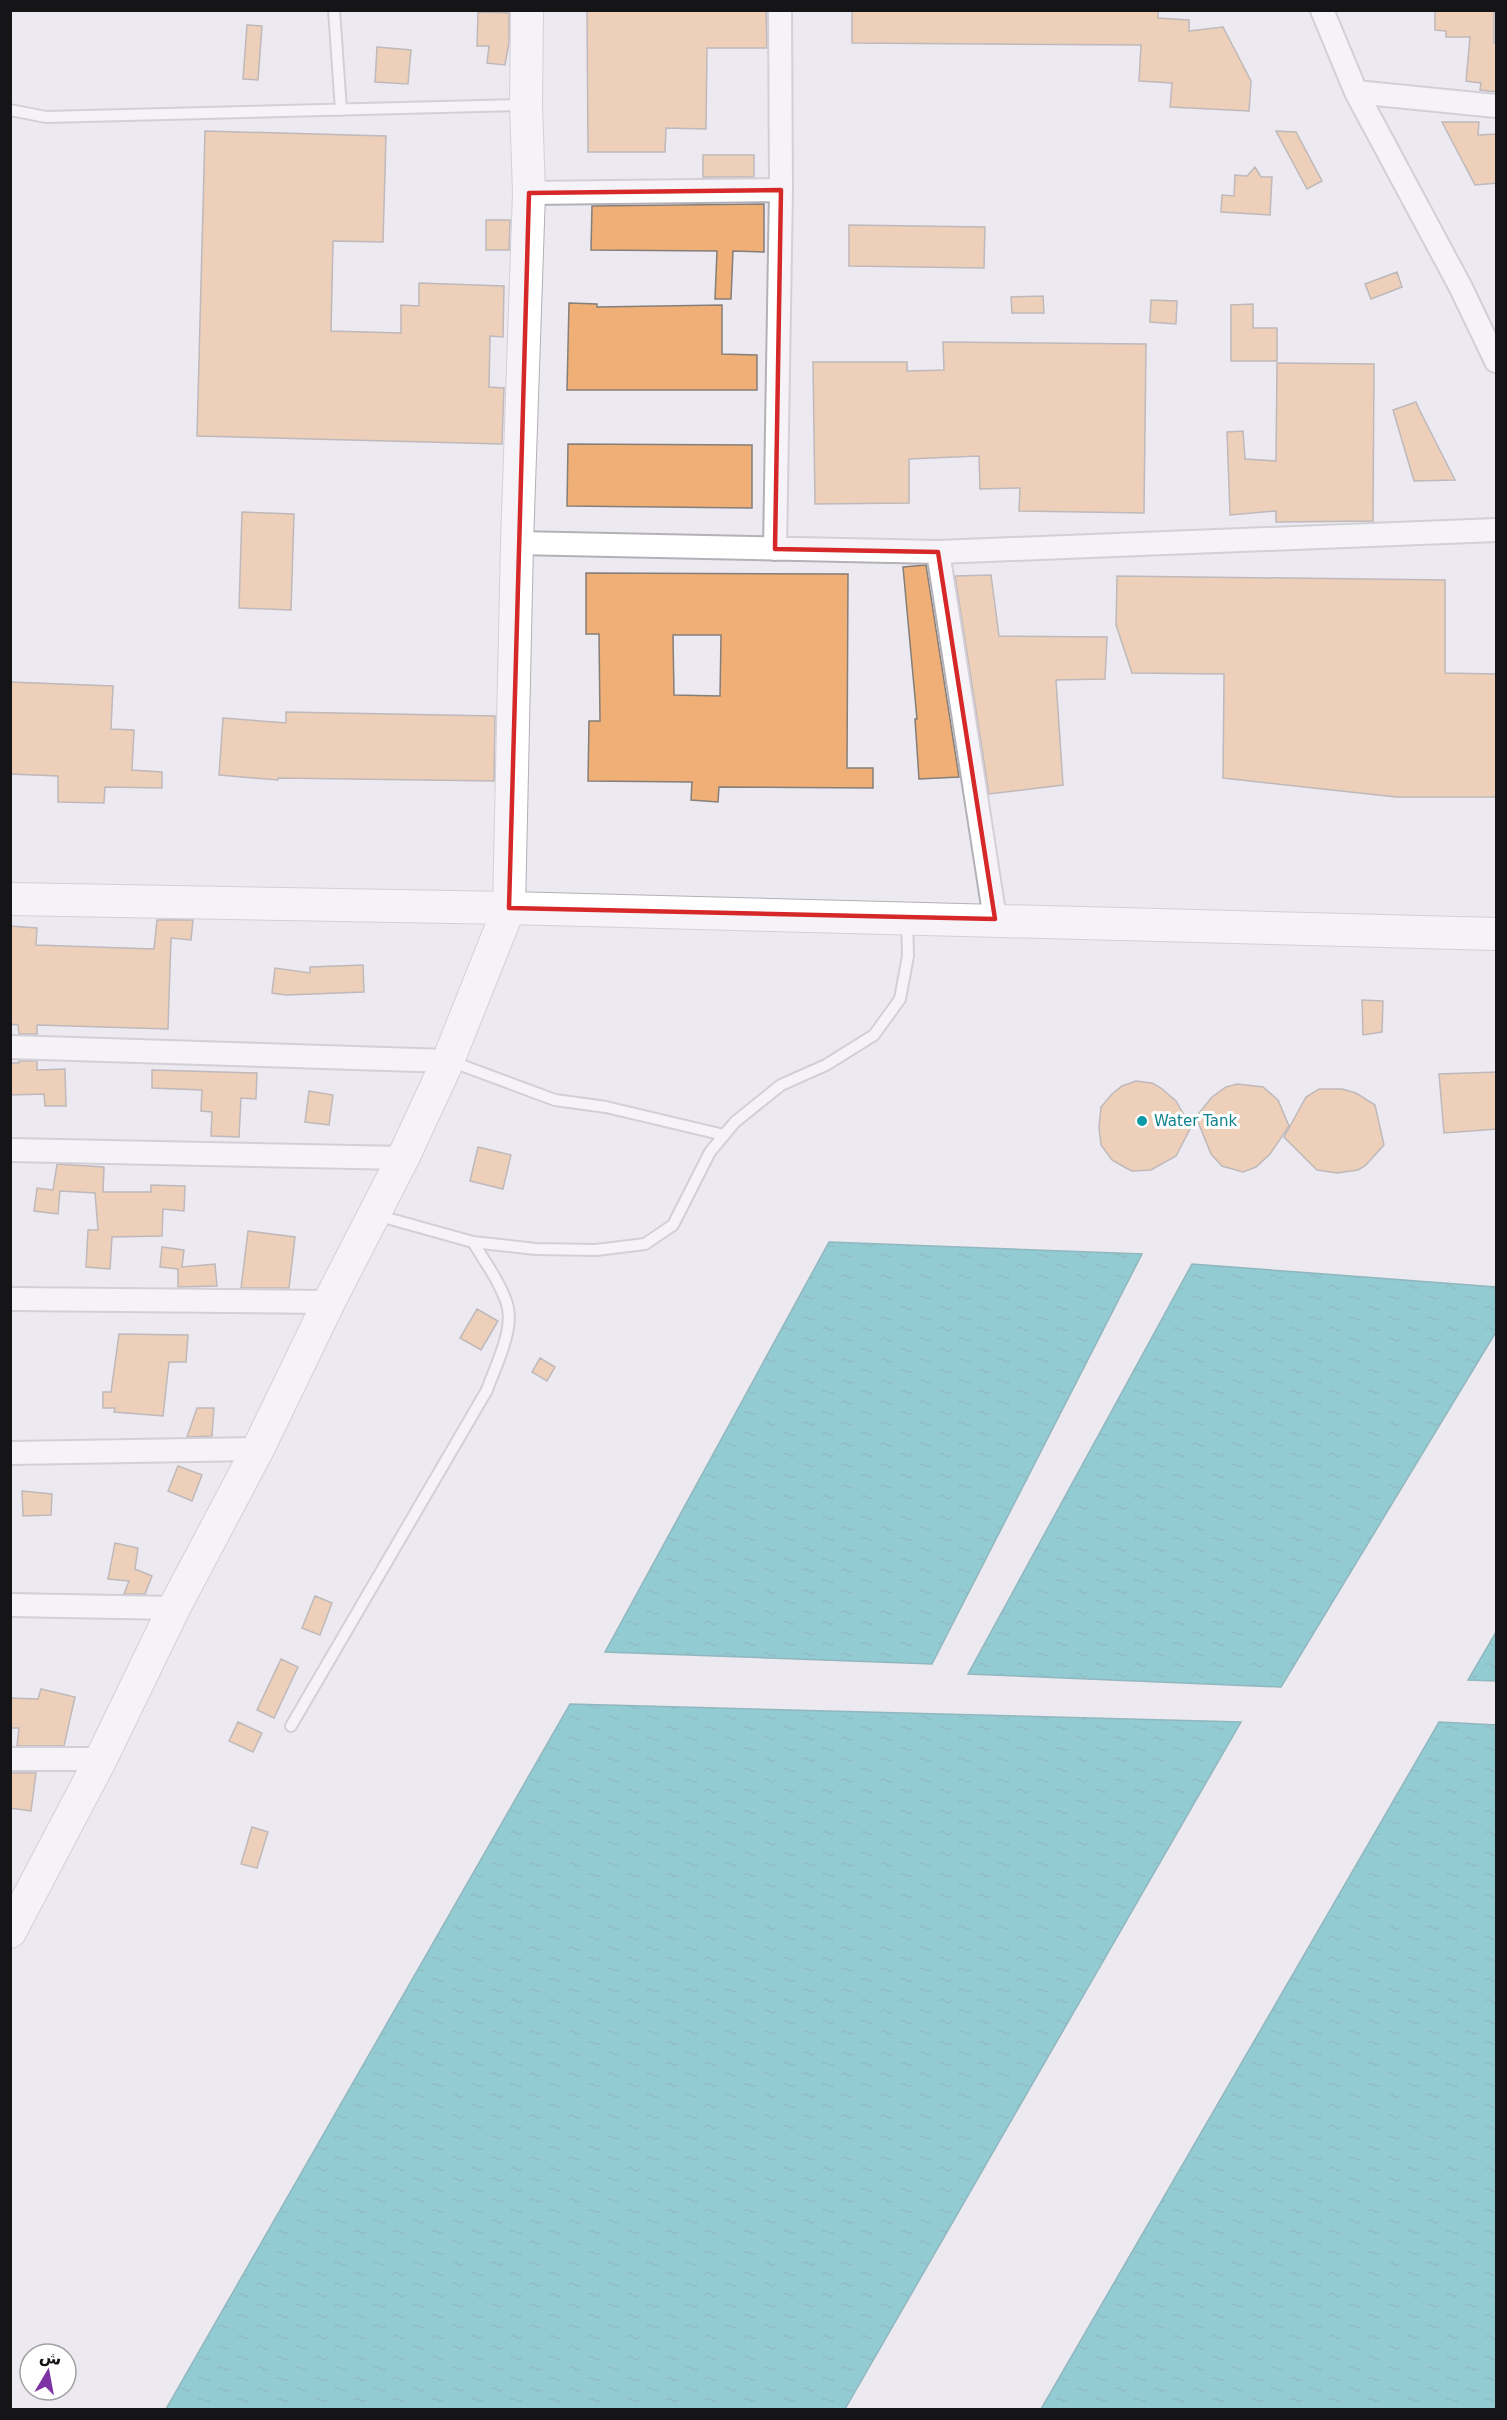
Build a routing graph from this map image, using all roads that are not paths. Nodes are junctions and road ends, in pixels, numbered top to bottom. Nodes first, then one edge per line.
1 (334, 10) edge
2 (527, 10) edge
3 (780, 10) edge
4 (1322, 10) edge
5 (1356, 92) junction
6 (526, 105) junction
7 (1497, 106) edge
8 (10, 110) edge
9 (341, 110) junction
10 (781, 190) junction
11 (529, 193) junction
12 (1497, 361) edge
13 (1497, 530) edge
14 (517, 543) junction
15 (775, 549) junction
16 (938, 552) junction
17 (10, 899) edge
18 (509, 908) junction
19 (906, 917) junction
20 (995, 919) junction
21 (1497, 934) edge
22 (10, 1047) edge
23 (448, 1061) junction
24 (724, 1135) junction
25 (10, 1150) edge
26 (402, 1158) junction
27 (374, 1215) junction
28 (473, 1242) junction
29 (10, 1299) edge
30 (329, 1302) junction
31 (258, 1449) junction
32 (10, 1453) edge
33 (10, 1605) edge
34 (174, 1608) junction
35 (291, 1726) dead end
36 (10, 1759) edge
37 (101, 1759) junction
38 (11, 1932) edge

1 - 9 lane
2 - 6 street
3 - 10 street
4 - 5 street
5 - 7 street
5 - 12 street
6 - 9 lane
6 - 11 street
8 - 9 lane
10 - 11 street
10 - 15 street
11 - 14 street
13 - 16 street
14 - 15 street
14 - 18 street
15 - 16 street
16 - 20 street
17 - 18 street
18 - 19 street
18 - 23 street
19 - 20 street
19 - 24 lane
20 - 21 street
22 - 23 street
23 - 24 lane
23 - 26 street
24 - 28 lane
25 - 26 street
26 - 27 street
27 - 28 lane
27 - 30 street
28 - 35 lane
29 - 30 street
30 - 31 street
31 - 32 street
31 - 34 street
33 - 34 street
34 - 37 street
36 - 37 street
37 - 38 street

